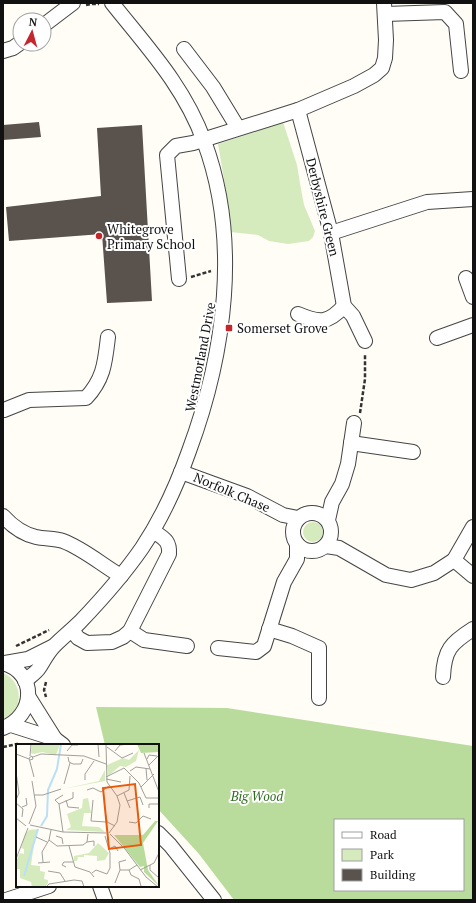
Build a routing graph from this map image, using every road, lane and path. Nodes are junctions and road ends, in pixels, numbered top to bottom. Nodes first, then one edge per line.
1 (73, 3) edge
2 (112, 3) edge
3 (385, 8) edge
4 (52, 19) edge
5 (184, 49) dead end
6 (461, 71) dead end
7 (298, 110) junction
8 (238, 128) junction
9 (203, 140) junction
10 (473, 199) edge
11 (331, 233) junction
12 (212, 270) dead end
13 (466, 278) dead end
14 (179, 279) joint
15 (473, 297) edge
16 (344, 306) junction
17 (298, 314) dead end
18 (473, 325) edge
19 (108, 337) dead end
20 (437, 338) dead end
21 (365, 341) joint
22 (3, 413) edge
23 (354, 423) joint
24 (351, 443) junction
25 (412, 452) dead end
26 (181, 472) junction
27 (3, 516) edge
28 (322, 517) junction
29 (296, 523) junction
30 (473, 527) edge
31 (153, 531) junction
32 (332, 543) junction
33 (303, 548) junction
34 (454, 560) junction
35 (121, 576) junction
36 (473, 576) edge
37 (55, 627) dead end
38 (473, 629) edge
39 (72, 630) junction
40 (269, 630) junction
41 (130, 631) junction
42 (18, 646) dead end
43 (187, 646) dead end
44 (53, 647) junction
45 (218, 648) dead end
46 (4, 663) edge
47 (47, 677) dead end
48 (443, 677) dead end
49 (25, 680) junction
50 (28, 696) junction
51 (319, 698) dead end
52 (47, 700) dead end
53 (7, 727) edge
54 (59, 742) edge
55 (16, 745) edge
56 (3, 747) edge
57 (159, 834) edge
58 (47, 887) edge
59 (100, 887) edge
60 (6, 900) edge
61 (105, 900) edge
62 (214, 900) edge

1 - 4 street
2 - 9 street, Westmorland Drive
3 - 6 street
3 - 7 street
5 - 8 street
7 - 8 street
7 - 11 street, Derbyshire Green
8 - 9 street
9 - 14 street
9 - 26 street, Westmorland Drive
10 - 11 street
11 - 16 street, Derbyshire Green
12 - 14 path
13 - 15 street
16 - 17 street
16 - 21 street, Derbyshire Green
18 - 20 street
19 - 22 street
21 - 23 path
23 - 24 street
24 - 25 street
24 - 28 street
26 - 29 street, Norfolk Chase
26 - 31 street, Westmorland Drive
27 - 35 street
28 - 29 street, Norfolk Chase
28 - 32 street
29 - 33 street
30 - 34 street
31 - 35 street, Westmorland Drive
31 - 41 street
32 - 33 street
32 - 34 street
33 - 40 street
34 - 36 street
35 - 39 street, Westmorland Drive
37 - 42 path
38 - 48 street
39 - 41 street
39 - 44 street, Westmorland Drive
40 - 45 street
40 - 51 street
41 - 43 street
44 - 46 street, Westmorland Drive
44 - 49 street, Westmorland Drive
46 - 49 street
47 - 52 path
49 - 50 street
50 - 53 street
50 - 54 street
53 - 54 street
55 - 56 path
57 - 62 street
58 - 60 street
59 - 61 street

